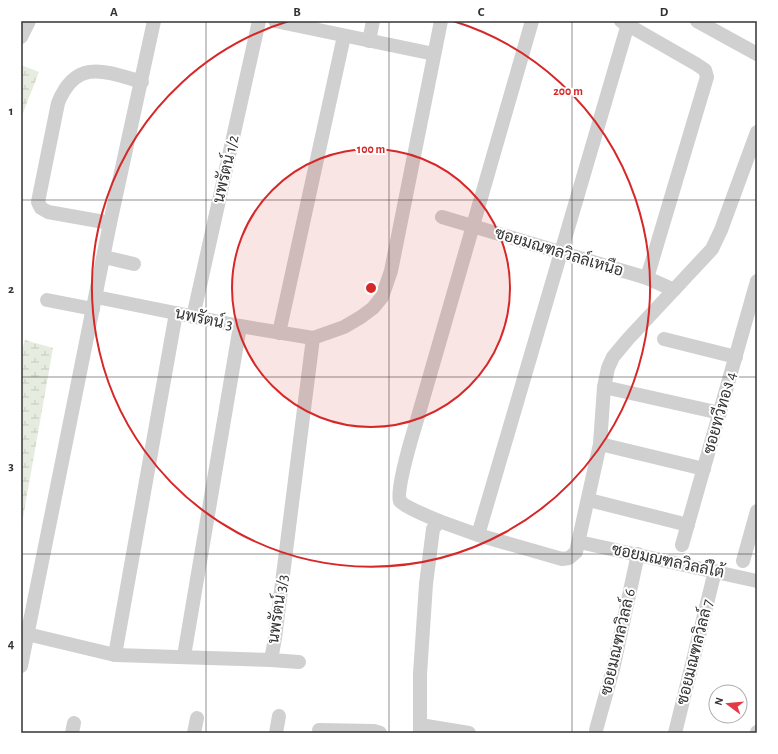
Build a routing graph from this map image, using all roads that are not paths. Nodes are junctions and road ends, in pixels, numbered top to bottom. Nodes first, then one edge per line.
1 (29, 21) edge
2 (154, 21) edge
3 (260, 21) edge
4 (275, 21) edge
5 (374, 21) edge
6 (441, 21) edge
7 (532, 21) edge
8 (697, 21) edge
9 (624, 23) edge
10 (303, 24) edge
11 (344, 36) junction
12 (21, 38) edge
13 (369, 40) junction
14 (434, 54) junction
15 (757, 54) edge
16 (142, 82) junction
17 (757, 132) edge
18 (442, 216) dead end
19 (110, 223) junction
20 (473, 226) junction
21 (561, 252) junction
22 (104, 257) junction
23 (134, 264) dead end
24 (647, 278) junction
25 (757, 282) edge
26 (674, 290) junction
27 (47, 300) dead end
28 (94, 303) junction
29 (176, 313) junction
30 (193, 317) junction
31 (751, 322) edge
32 (240, 326) junction
33 (279, 333) junction
34 (313, 338) junction
35 (664, 339) dead end
36 (736, 357) junction
37 (604, 387) junction
38 (720, 413) junction
39 (600, 444) junction
40 (704, 469) junction
41 (589, 500) junction
42 (757, 511) edge
43 (439, 521) junction
44 (688, 525) junction
45 (478, 535) junction
46 (579, 542) junction
47 (682, 545) dead end
48 (638, 554) junction
49 (743, 561) dead end
50 (716, 571) junction
51 (757, 581) edge
52 (27, 634) junction
53 (115, 655) junction
54 (184, 656) junction
55 (271, 660) junction
56 (299, 662) dead end
57 (21, 664) edge
58 (279, 716) dead end
59 (198, 718) dead end
60 (420, 729) edge
61 (319, 730) dead end
62 (596, 730) dead end
63 (194, 733) edge
64 (276, 733) edge
65 (380, 733) edge
66 (469, 733) edge
67 (675, 733) edge

1 - 12 street
2 - 16 street
3 - 30 street, นพรัตน์ 1/2
4 - 10 street
5 - 13 street
6 - 14 street
7 - 20 street
8 - 15 street
9 - 21 street
9 - 24 street
10 - 11 street
11 - 13 street
11 - 33 street
13 - 14 street
14 - 34 street
16 - 19 street
16 - 19 street
17 - 26 street
18 - 20 street, ซอยมณฑลวิลล์เหนือ
19 - 22 street
20 - 21 street, ซอยมณฑลวิลล์เหนือ
20 - 43 street
21 - 24 street, ซอยมณฑลวิลล์เหนือ
21 - 45 street
22 - 23 street
22 - 28 street
24 - 26 street, ซอยมณฑลวิลล์เหนือ
25 - 31 street, ซอยทวีทอง 4
26 - 37 street
27 - 28 street, นพรัตน์ 3
28 - 29 street, นพรัตน์ 3
28 - 52 street
29 - 30 street, นพรัตน์ 3
29 - 53 street
30 - 32 street, นพรัตน์ 3
31 - 36 street, ซอยทวีทอง 4
32 - 33 street, นพรัตน์ 3
32 - 54 street
33 - 34 street, นพรัตน์ 3
34 - 55 street, นพรัตน์ 3/3
35 - 36 street
36 - 38 street, ซอยทวีทอง 4
37 - 38 street
37 - 39 street
38 - 40 street, ซอยทวีทอง 4
39 - 40 street
39 - 41 street
40 - 44 street, ซอยทวีทอง 4
41 - 44 street
41 - 46 street
42 - 49 street
43 - 45 street
43 - 60 street
44 - 47 street, ซอยทวีทอง 4
45 - 46 street
46 - 48 street, ซอยมณฑลวิลล์ใต้
48 - 50 street, ซอยมณฑลวิลล์ใต้
48 - 62 street, ซอยมณฑลวิลล์ 6
50 - 51 street, ซอยมณฑลวิลล์ใต้
50 - 67 street, ซอยมณฑลวิลล์ 7
52 - 53 street, นพรัตน์ 3/3
52 - 57 street
53 - 54 street, นพรัตน์ 3/3
54 - 55 street, นพรัตน์ 3/3
55 - 56 street
58 - 64 street
59 - 63 street
60 - 66 street
61 - 65 street

